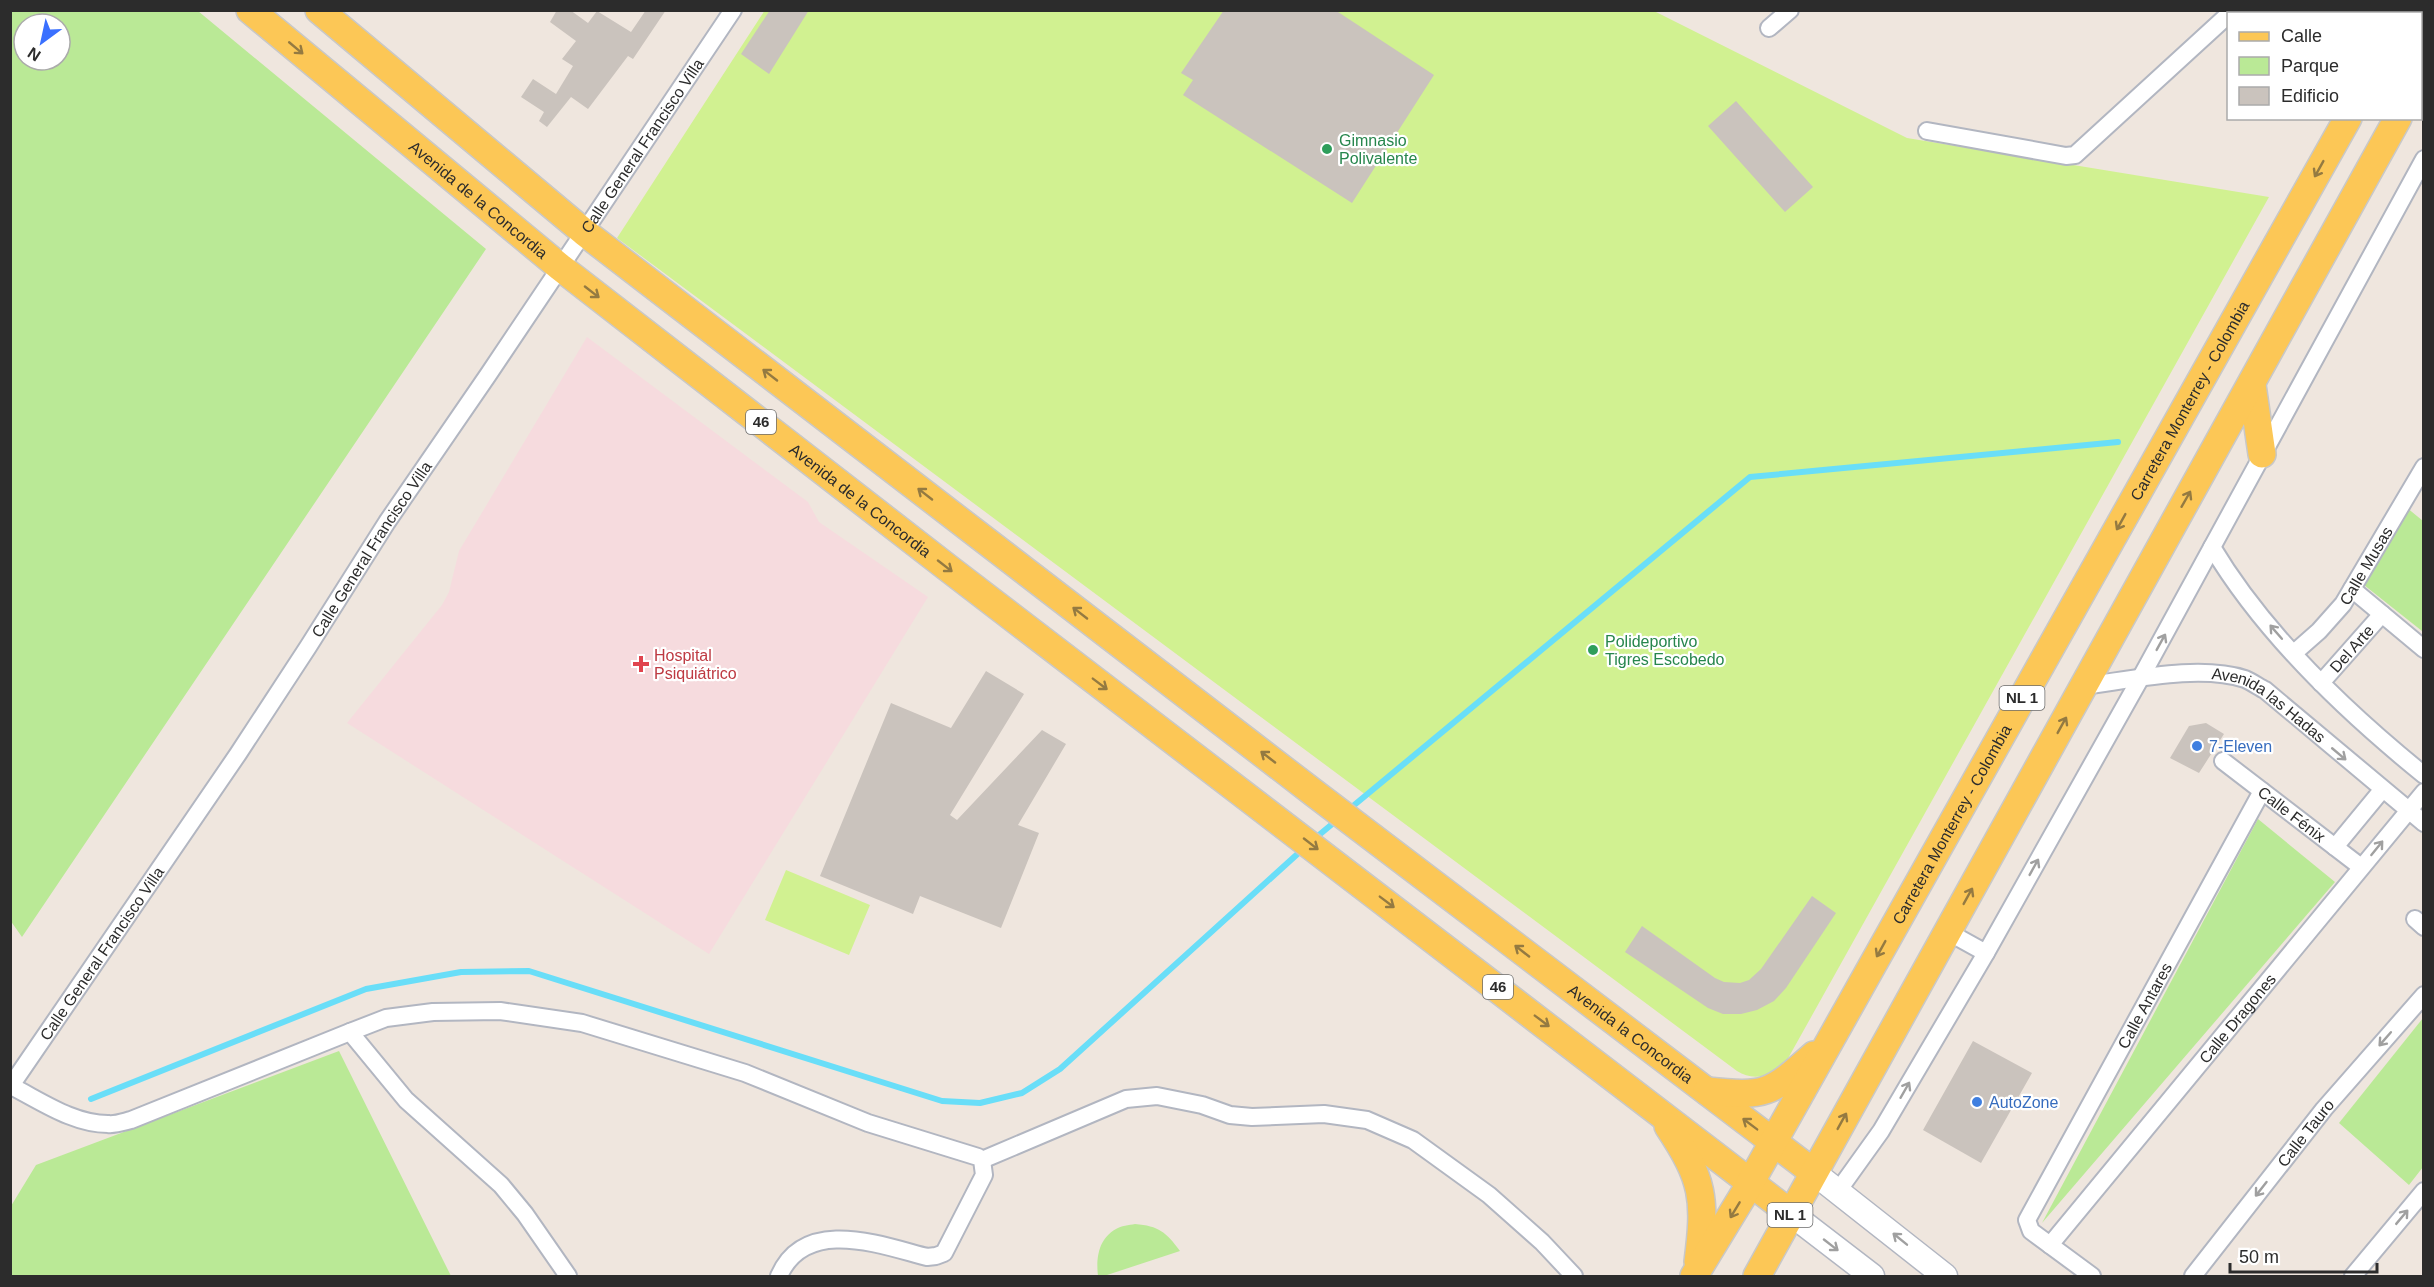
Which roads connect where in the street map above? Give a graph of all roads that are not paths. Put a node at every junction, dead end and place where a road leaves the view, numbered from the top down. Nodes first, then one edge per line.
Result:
1 (250, 10) edge
2 (319, 10) edge
3 (733, 10) edge
4 (1790, 10) edge
5 (2227, 17) edge
6 (1769, 27) dead end
7 (2347, 120) edge
8 (2397, 120) edge
9 (1927, 131) dead end
10 (2424, 159) edge
11 (584, 232) junction
12 (560, 267) junction
13 (2252, 385) junction
14 (2262, 454) junction
15 (2421, 476) edge
16 (2212, 547) junction
17 (2352, 589) junction
18 (2382, 614) junction
19 (2424, 649) edge
20 (2294, 653) junction
21 (2140, 680) junction
22 (2321, 683) junction
23 (2083, 686) junction
24 (2223, 761) dead end
25 (2424, 776) edge
26 (2382, 790) junction
27 (2262, 791) junction
28 (2424, 792) edge
29 (2408, 810) junction
30 (2424, 823) edge
31 (2335, 847) junction
32 (2361, 867) junction
33 (1948, 932) junction
34 (1986, 953) junction
35 (2424, 994) edge
36 (350, 1032) junction
37 (1828, 1042) junction
38 (11, 1086) edge
39 (1706, 1091) junction
40 (1655, 1108) junction
41 (1774, 1142) junction
42 (982, 1160) junction
43 (1813, 1172) junction
44 (1751, 1182) junction
45 (1838, 1191) junction
46 (2424, 1191) edge
47 (1791, 1213) junction
48 (2050, 1245) junction
49 (1695, 1275) edge
50 (568, 1276) edge
51 (779, 1276) edge
52 (1574, 1276) edge
53 (1757, 1276) edge
54 (1872, 1276) edge
55 (1945, 1276) edge
56 (2092, 1276) edge
57 (2193, 1276) edge
58 (2353, 1276) edge

1 -> 12 main road, Avenida de la Concordia / 46
2 - 11 main road, 46
3 - 11 street, Calle General Francisco Villa
4 - 6 street
5 - 9 street
7 -> 37 main road, Carretera Monterrey - Colombia / NL 1
8 - 13 main road, NL 1
10 - 14 street
11 - 12 street, Calle General Francisco Villa
39 -> 11 main road, Avenida la Concordia / 46
12 - 38 street, Calle General Francisco Villa
12 -> 40 main road, Avenida de la Concordia / 46
13 - 14 main road
23 -> 13 main road, NL 1
14 - 16 street
15 - 17 street, Calle Musas
20 -> 16 street
21 -> 16 street
17 - 18 street
17 - 20 street, Calle Musas
18 - 19 street
18 - 22 street, Del Arte
20 - 22 street
21 - 23 street, Avenida las Hadas
21 -> 26 street, Avenida las Hadas
34 -> 21 street
22 - 25 street
33 -> 23 main road, NL 1
24 - 27 street, Calle Fénix
26 - 29 street, Avenida las Hadas
26 - 31 street
27 - 31 street, Calle Fénix
27 - 48 street, Calle Antares
28 - 29 street, Calle Dragones
29 - 30 street, Avenida las Hadas
32 -> 29 street, Calle Dragones
31 - 32 street, Calle Fénix
32 - 48 street, Calle Dragones
33 - 34 street
43 -> 33 main road, NL 1
45 -> 34 street
35 -> 57 street, Calle Tauro
36 - 38 street
36 - 42 street
36 - 50 street
37 - 39 main road
37 - 41 main road, Carretera Monterrey - Colombia / NL 1
41 -> 39 main road, Avenida la Concordia / 46
40 - 44 main road, 46
40 - 49 main road
41 - 43 main road, Avenida la Concordia / 46
41 - 44 main road, Carretera Monterrey - Colombia / NL 1
42 - 51 street
42 - 52 street
43 - 45 main road, Avenida la Concordia / 46
43 - 47 main road, NL 1
44 - 47 main road, 46
44 -> 49 main road, Carretera Monterrey - Colombia / NL 1
55 -> 45 main road, Avenida la Concordia / 46
58 -> 46 street
47 - 53 main road, NL 1
47 -> 54 main road, 46
48 - 56 street

